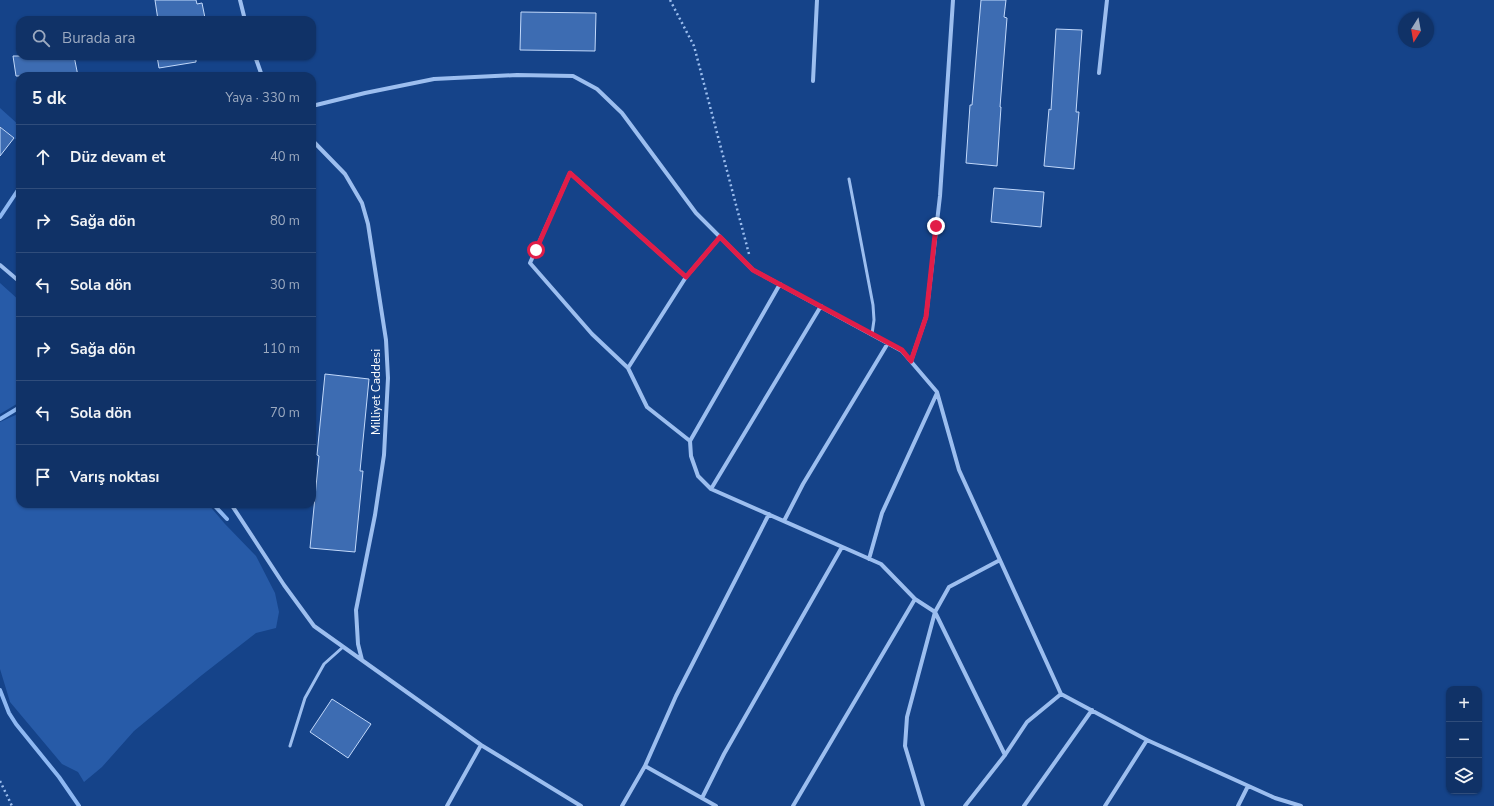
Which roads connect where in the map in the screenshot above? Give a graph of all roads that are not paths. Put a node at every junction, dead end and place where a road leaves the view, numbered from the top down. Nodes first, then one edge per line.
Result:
1 (240, 0) edge
2 (816, 0) edge
3 (953, 0) edge
4 (1106, 0) edge
5 (244, 16) edge
6 (256, 60) edge
7 (261, 72) edge
8 (1099, 73) dead end
9 (813, 81) dead end
10 (316, 105) edge
11 (316, 144) edge
12 (849, 179) dead end
13 (720, 237) junction
14 (0, 265) edge
15 (686, 277) junction
16 (16, 279) edge
17 (780, 284) junction
18 (821, 306) junction
19 (872, 334) junction
20 (888, 343) junction
21 (911, 361) junction
22 (628, 368) junction
23 (937, 392) junction
24 (690, 441) junction
25 (710, 489) junction
26 (234, 508) edge
27 (769, 514) junction
28 (784, 521) junction
29 (842, 547) junction
30 (869, 559) junction
31 (1000, 560) junction
32 (915, 599) junction
33 (935, 612) junction
34 (343, 647) junction
35 (362, 660) junction
36 (1061, 694) junction
37 (1092, 710) junction
38 (1148, 740) junction
39 (481, 745) junction
40 (290, 746) dead end
41 (1006, 755) junction
42 (645, 766) junction
43 (1248, 786) junction
44 (702, 798) junction
45 (447, 806) edge
46 (581, 806) edge
47 (622, 806) edge
48 (716, 806) edge
49 (793, 806) edge
50 (923, 806) edge
51 (965, 806) edge
52 (1024, 806) edge
53 (1105, 806) edge
54 (1238, 806) edge
55 (1301, 806) edge

1 - 5 street
2 - 9 street
3 - 21 street
4 - 8 street
6 - 7 street
10 - 13 street
11 - 35 street, Milliyet Caddesi
12 - 19 lane
13 - 15 street
13 - 17 street
14 - 16 street
15 - 22 street
15 - 22 street
17 - 18 street
17 - 24 street
18 - 19 street
18 - 25 street
19 - 20 street
20 - 21 street
20 - 28 street
21 - 23 street
22 - 24 street
23 - 30 street
23 - 31 street
24 - 25 street
25 - 27 street
26 - 34 street
27 - 28 street
27 - 42 street
28 - 29 street
29 - 30 street
29 - 44 street
30 - 32 street
31 - 33 street
31 - 36 street
32 - 33 street
32 - 49 street
33 - 41 street
33 - 50 street
34 - 35 street
34 - 40 lane
35 - 39 street
36 - 37 street
36 - 41 street
37 - 38 street
37 - 52 street
38 - 43 street
38 - 53 street
39 - 45 street
39 - 46 street
41 - 51 street
42 - 44 street
42 - 47 street
43 - 54 street
43 - 55 street
44 - 48 street

